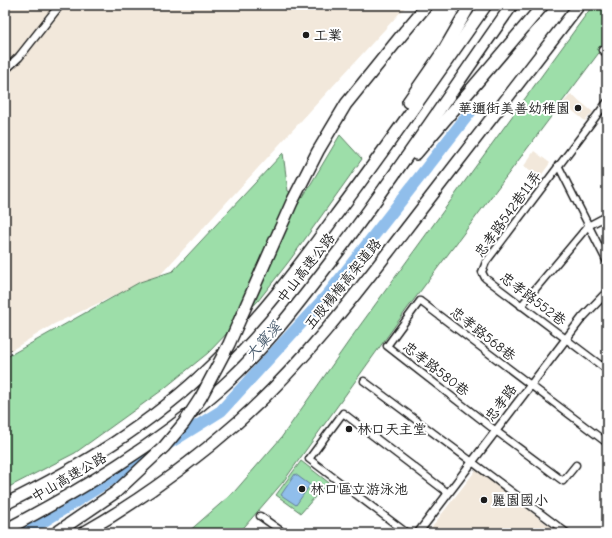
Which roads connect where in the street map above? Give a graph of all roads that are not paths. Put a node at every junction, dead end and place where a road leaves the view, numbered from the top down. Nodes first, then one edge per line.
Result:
1 (60, 5) edge
2 (427, 5) edge
3 (470, 5) edge
4 (486, 5) edge
5 (512, 5) edge
6 (543, 5) edge
7 (579, 5) edge
8 (5, 70) edge
9 (607, 102) edge
10 (558, 165) junction
11 (362, 180) junction
12 (374, 204) junction
13 (607, 216) edge
14 (588, 226) junction
15 (607, 262) edge
16 (485, 278) joint
17 (607, 292) edge
18 (420, 301) joint
19 (521, 306) junction
20 (566, 340) junction
21 (607, 370) edge
22 (364, 381) dead end
23 (530, 386) junction
24 (496, 431) junction
25 (607, 443) edge
26 (471, 463) junction
27 (576, 465) dead end
28 (448, 493) junction
29 (5, 504) edge
30 (260, 516) dead end
31 (5, 530) edge
32 (56, 533) edge
33 (83, 533) edge
34 (284, 533) edge
35 (407, 533) edge
36 (418, 533) edge
37 (567, 533) edge

1 - 8 street
2 - 32 highway, bridge
3 - 11 highway
4 - 11 highway, 中山高速公路
5 - 12 highway, 中山高速公路
6 - 12 highway
7 - 33 highway, 五股楊梅高架道路
9 - 10 street, 忠孝路542巷11弄
10 - 14 street
10 - 16 street, 忠孝路542巷11弄
11 - 29 highway, 中山高速公路
12 - 31 highway, 中山高速公路
13 - 14 street
14 - 15 street
14 - 19 street
16 - 19 street, 忠孝路552巷
17 - 20 street, 忠孝路
18 - 23 street, 忠孝路568巷
18 - 24 street, 忠孝路580巷
19 - 20 street, 忠孝路552巷
20 - 21 street, 忠孝路552巷
20 - 23 street, 忠孝路
22 - 26 street
23 - 24 street, 忠孝路
23 - 25 street, 忠孝路568巷
24 - 26 street, 忠孝路
24 - 27 street
26 - 28 street, 忠孝路
26 - 37 street
28 - 35 street
28 - 36 street, 忠孝路
30 - 34 street

